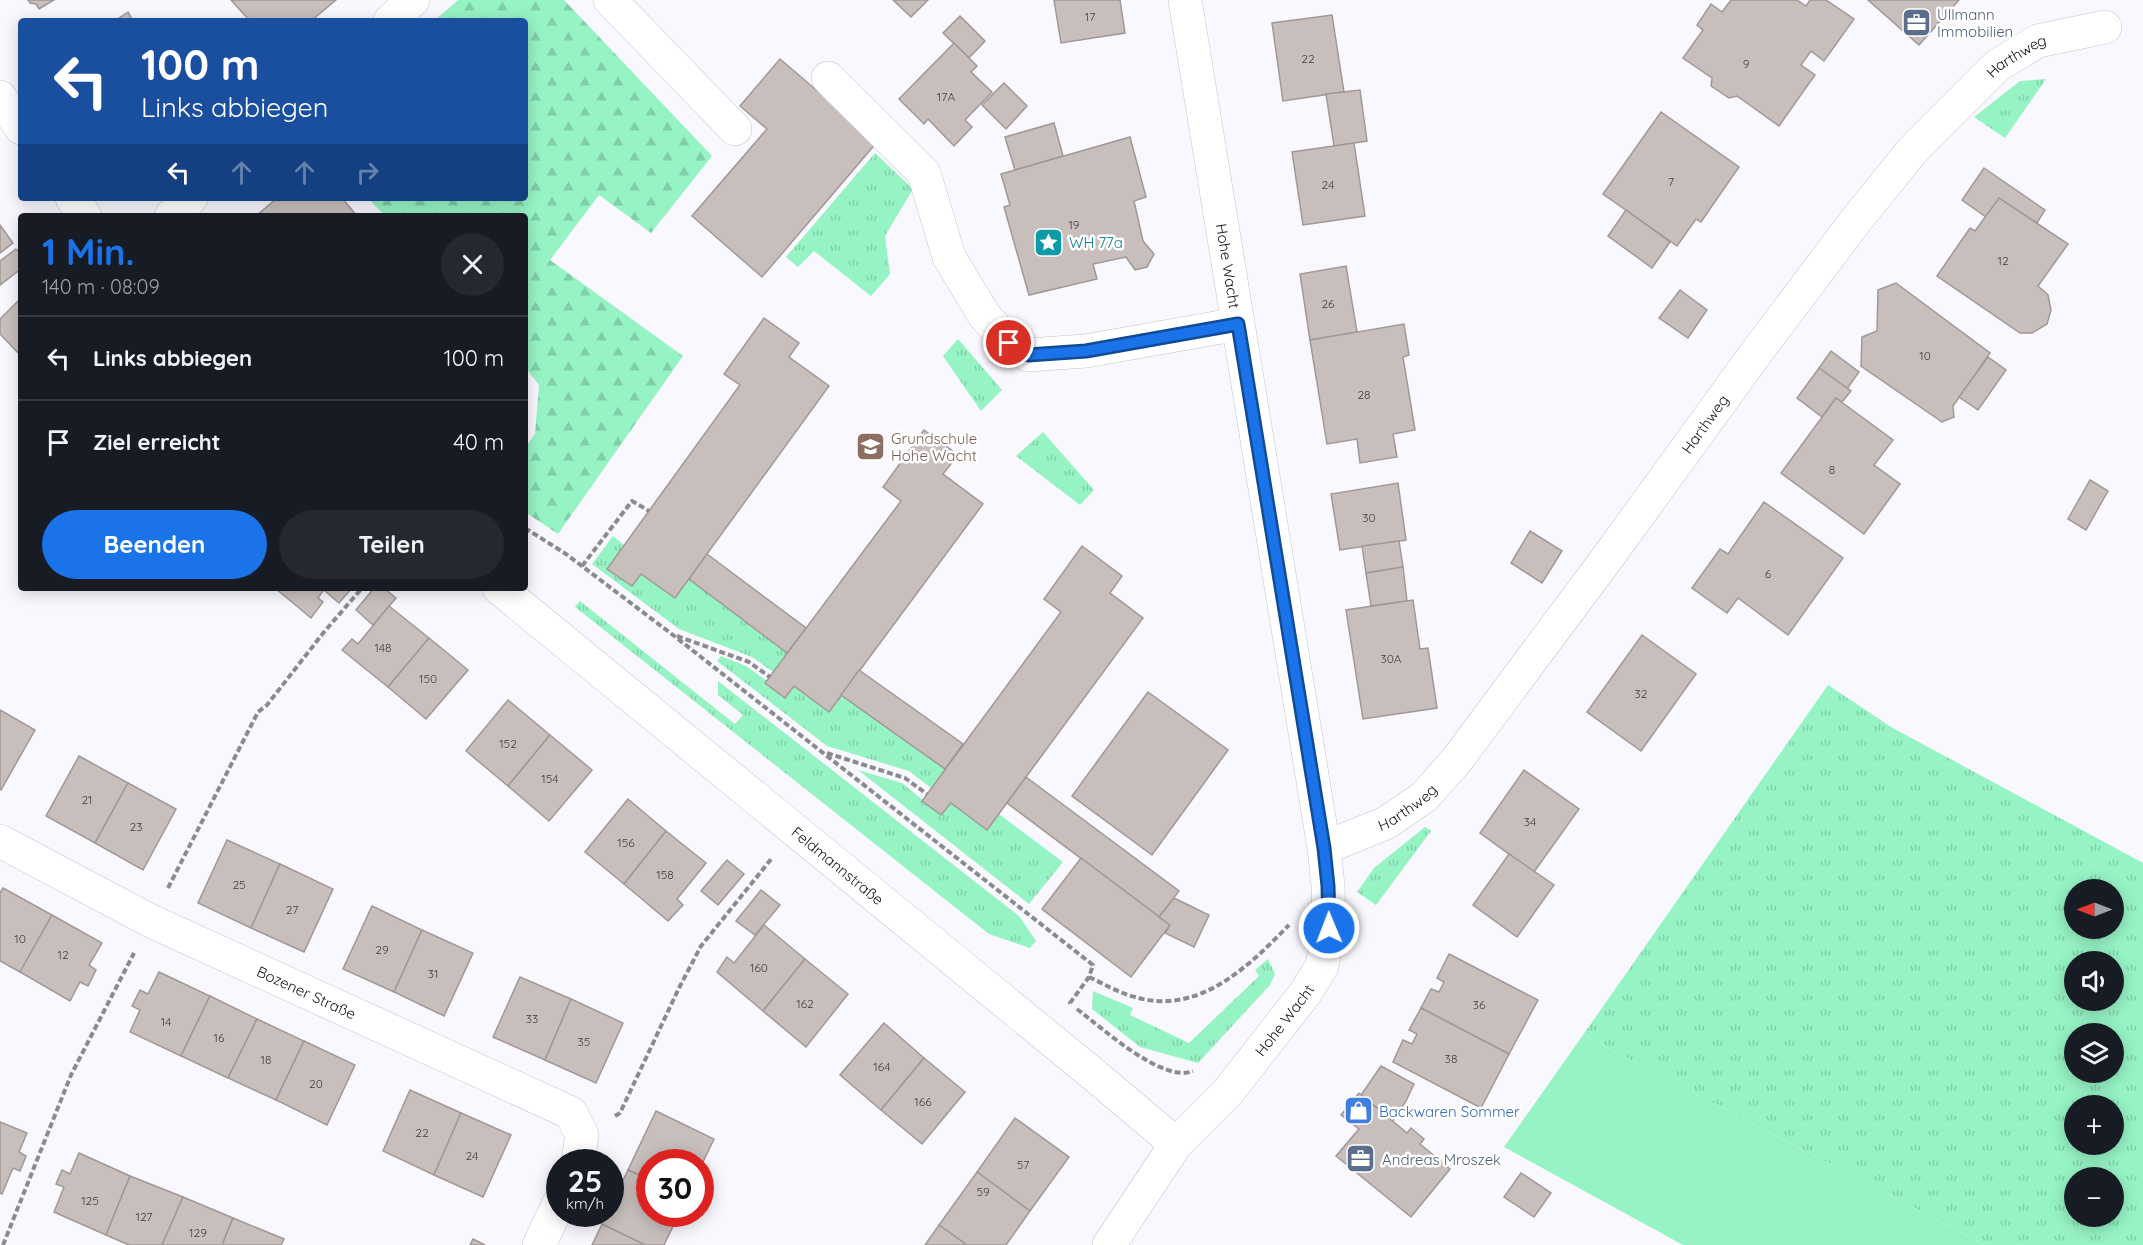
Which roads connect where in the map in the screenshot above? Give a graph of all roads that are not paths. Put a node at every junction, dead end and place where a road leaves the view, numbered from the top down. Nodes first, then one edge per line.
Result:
1 (413, 0) edge
2 (610, 0) edge
3 (1185, 0) edge
4 (393, 18) edge
5 (2105, 27) dead end
6 (828, 78) dead end
7 (0, 97) edge
8 (18, 124) edge
9 (735, 129) dead end
10 (188, 201) edge
11 (174, 213) edge
12 (1238, 324) junction
13 (503, 591) edge
14 (0, 841) edge
15 (1324, 848) junction
16 (1176, 1144) junction
17 (580, 1149) edge
18 (547, 1227) edge
19 (538, 1245) edge
20 (1109, 1245) edge

1 - 4 street
2 - 9 street
3 - 12 street, Hohe Wacht
5 - 15 street, Harthweg
6 - 12 street
7 - 8 street
10 - 11 street
12 - 15 street, Hohe Wacht
13 - 16 street, Feldmannstraße
14 - 17 street, Bozener Straße
15 - 16 street, Hohe Wacht
16 - 20 street, Hohe Wacht
18 - 19 street

